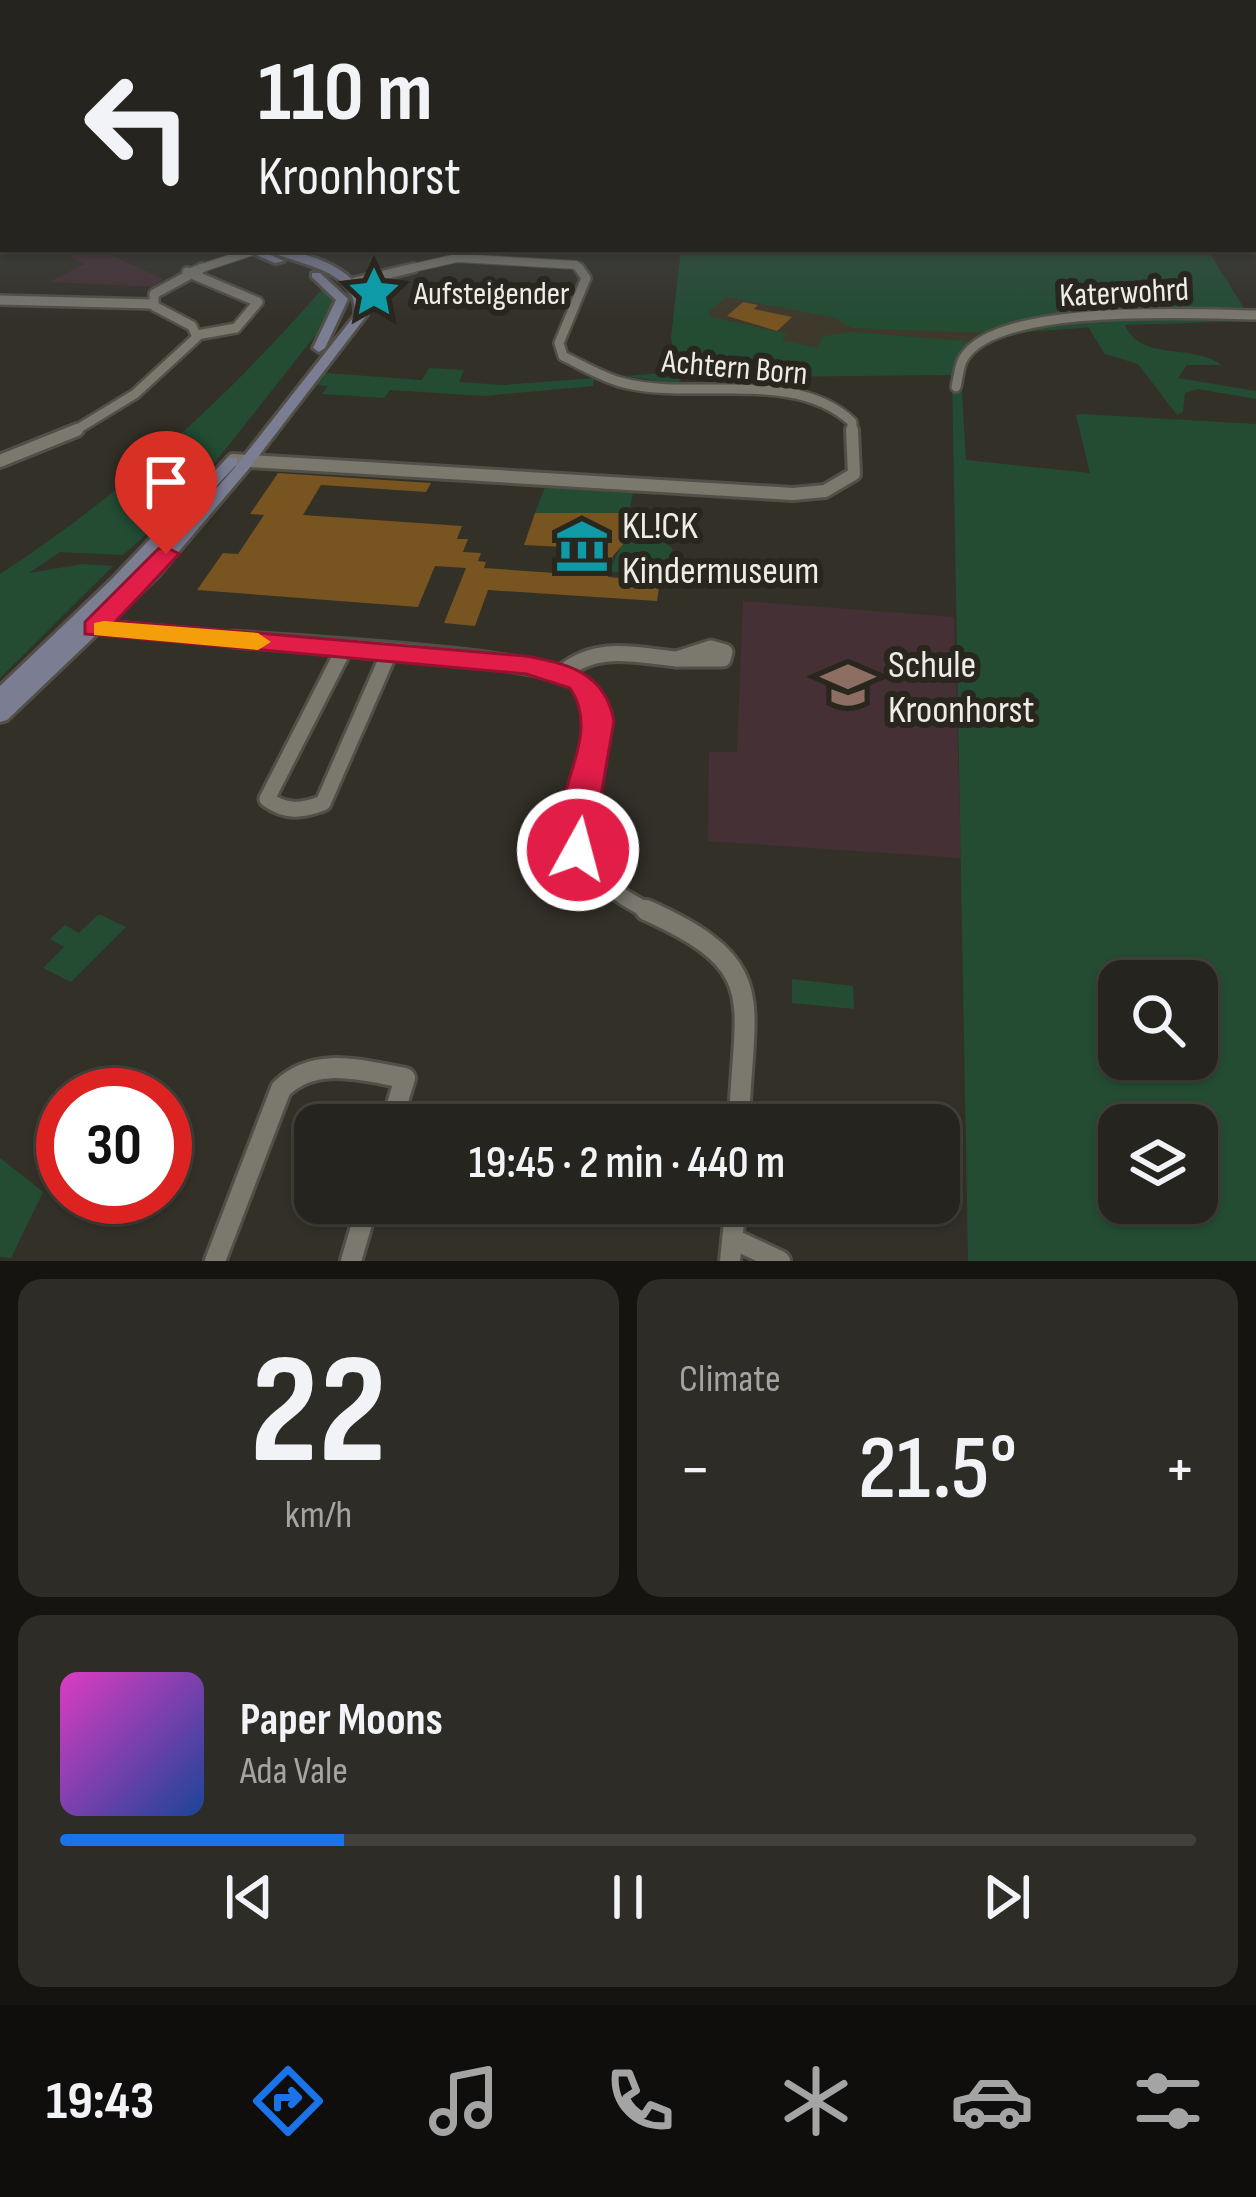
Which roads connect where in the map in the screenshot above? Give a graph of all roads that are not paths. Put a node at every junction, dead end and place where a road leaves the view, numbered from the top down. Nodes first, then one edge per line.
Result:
1 (247, 252) edge
2 (258, 252) edge
3 (278, 252) edge
4 (188, 272) junction
5 (355, 282) junction
6 (0, 300) edge
7 (152, 304) junction
8 (1256, 315) edge
9 (337, 316) junction
10 (359, 317) junction
11 (196, 334) junction
12 (956, 387) dead end
13 (241, 459) junction
14 (0, 461) edge
15 (85, 626) junction
16 (344, 649) junction
17 (389, 653) junction
18 (676, 659) dead end
19 (563, 672) junction
20 (0, 697) edge
21 (0, 715) edge
22 (398, 1104) edge
23 (740, 1104) edge
24 (362, 1224) edge
25 (733, 1250) edge
26 (215, 1261) edge
27 (351, 1261) edge
28 (780, 1261) edge

1 - 4 street
2 - 9 street
3 - 5 street
4 - 7 street
4 - 11 street
5 - 10 street
5 - 13 street, Achtern Born
6 - 7 street
7 - 11 street
8 - 12 street, Katerwohrd
9 - 10 street
9 - 13 street
10 - 13 street
11 - 14 street
13 - 15 street
13 - 15 street
15 - 16 street
15 - 20 street
15 - 21 street
16 - 17 street
16 - 17 street
17 - 19 street
18 - 19 street
19 - 23 street
22 - 26 street
24 - 27 street
25 - 28 street

